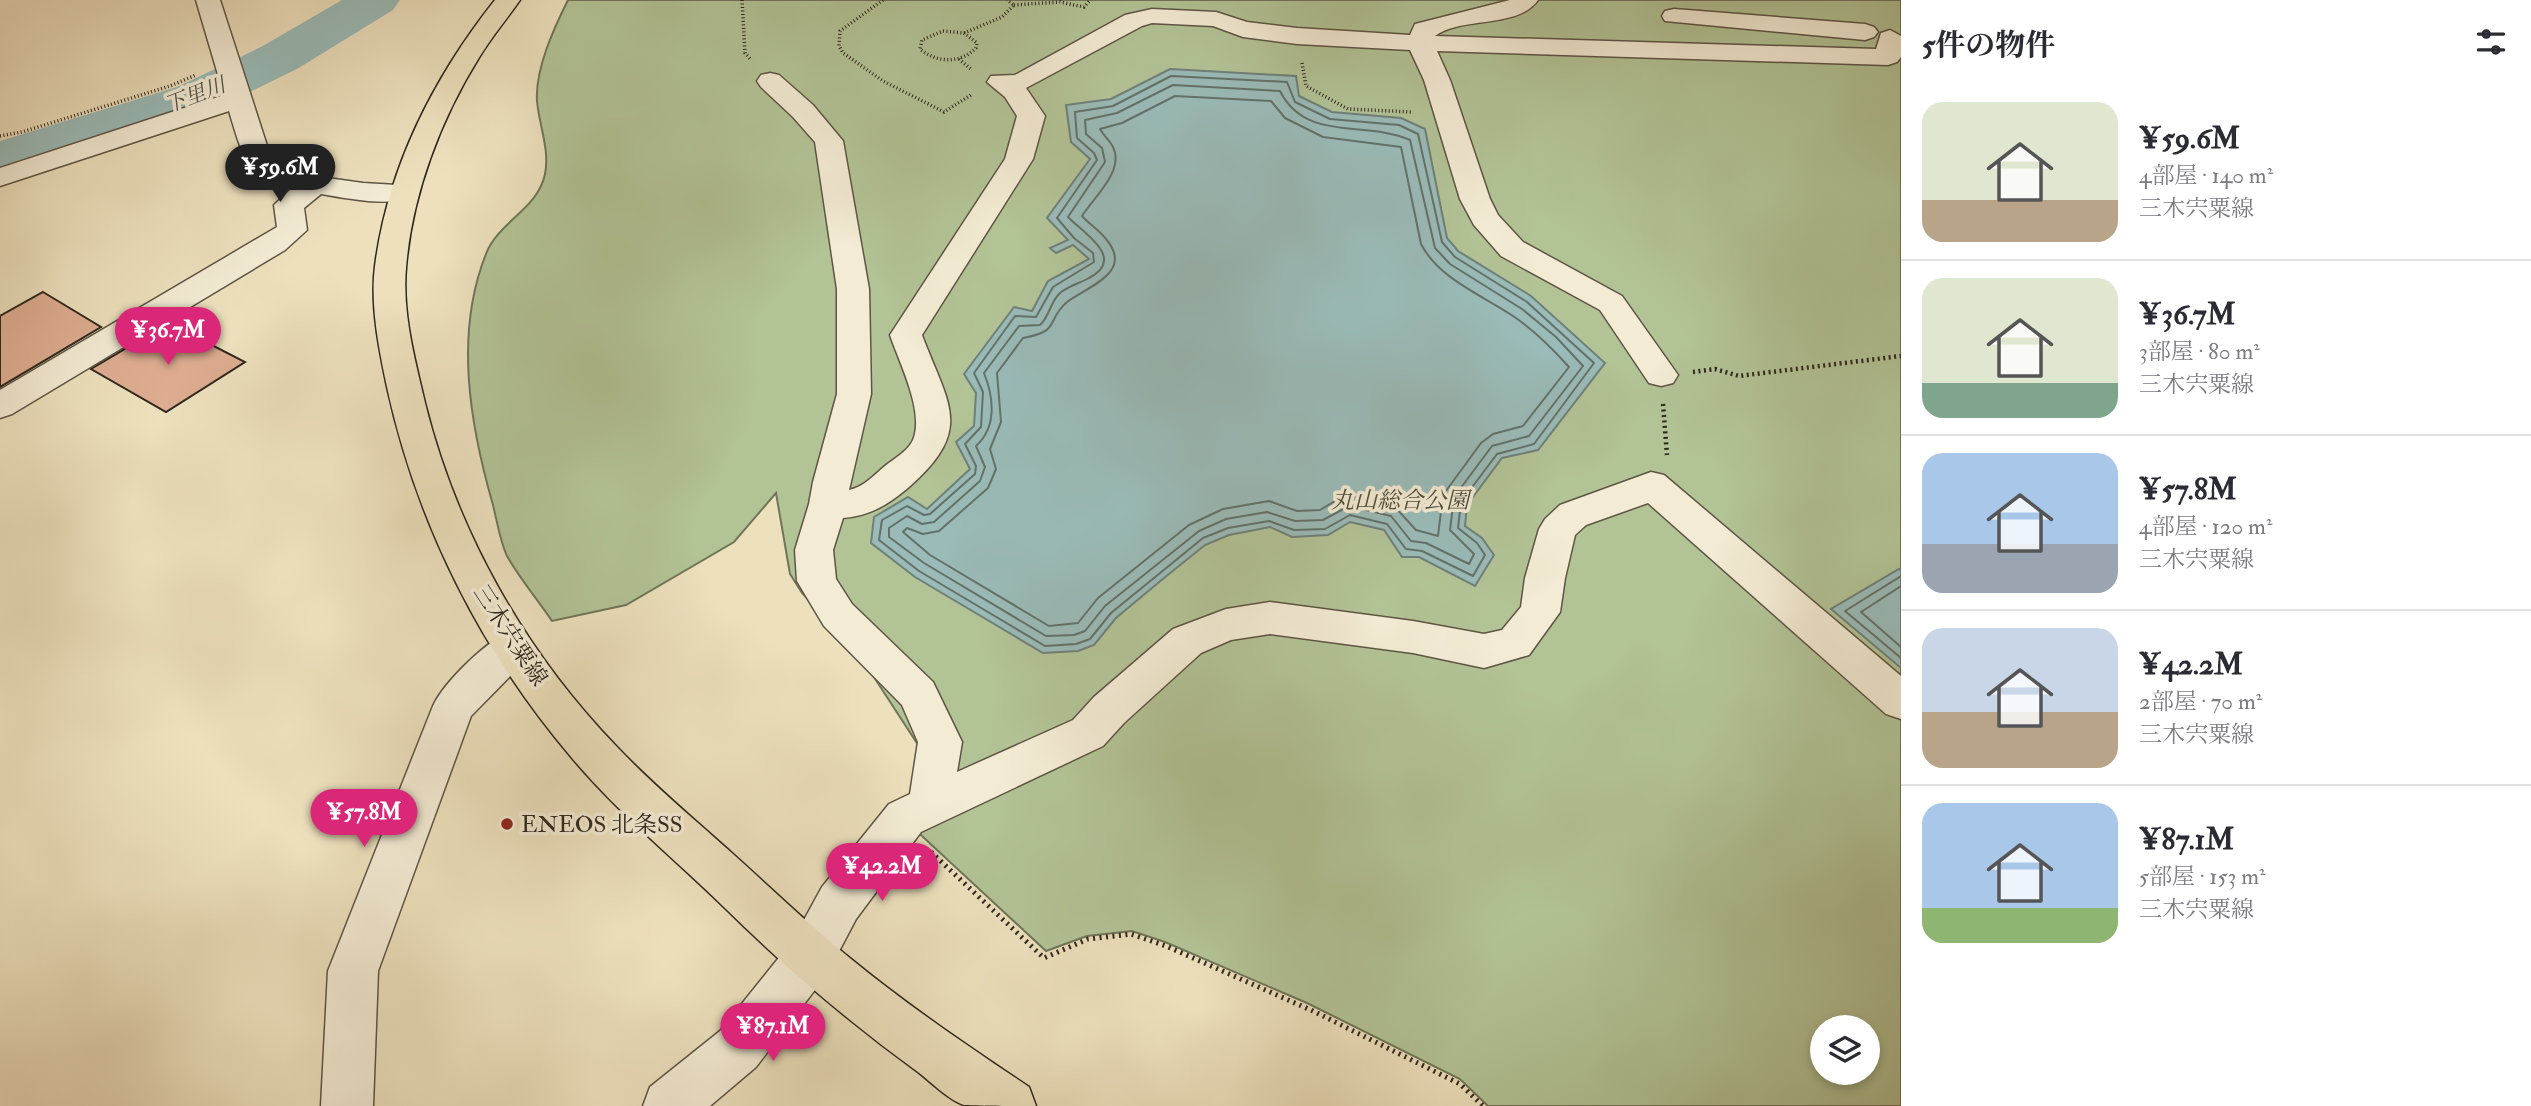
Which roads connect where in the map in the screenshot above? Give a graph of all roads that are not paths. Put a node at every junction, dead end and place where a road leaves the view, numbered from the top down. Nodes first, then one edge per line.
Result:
1 (208, 0) edge
2 (508, 0) edge
3 (1526, 0) edge
4 (1674, 16) dead end
5 (1895, 39) edge
6 (1420, 43) junction
7 (770, 81) road end
8 (239, 99) junction
9 (0, 177) edge
10 (313, 186) junction
11 (404, 192) junction
12 (1661, 375) road end
13 (0, 407) edge
14 (828, 504) junction
15 (513, 647) junction
16 (1901, 701) edge
17 (916, 814) junction
18 (810, 957) junction
19 (347, 1106) edge
20 (670, 1106) edge
21 (1010, 1106) edge

1 - 8 street
2 - 11 main road, 三木宍粟線
3 - 6 street
4 - 5 street
5 - 6 street
6 - 12 street
6 - 14 street
7 - 14 street
8 - 9 street
8 - 10 street
10 - 11 street
10 - 13 street
11 - 15 main road, 三木宍粟線
14 - 17 street
15 - 18 main road, 三木宍粟線
15 - 19 street
16 - 17 street
17 - 18 street
18 - 20 street
18 - 21 main road, 三木宍粟線

